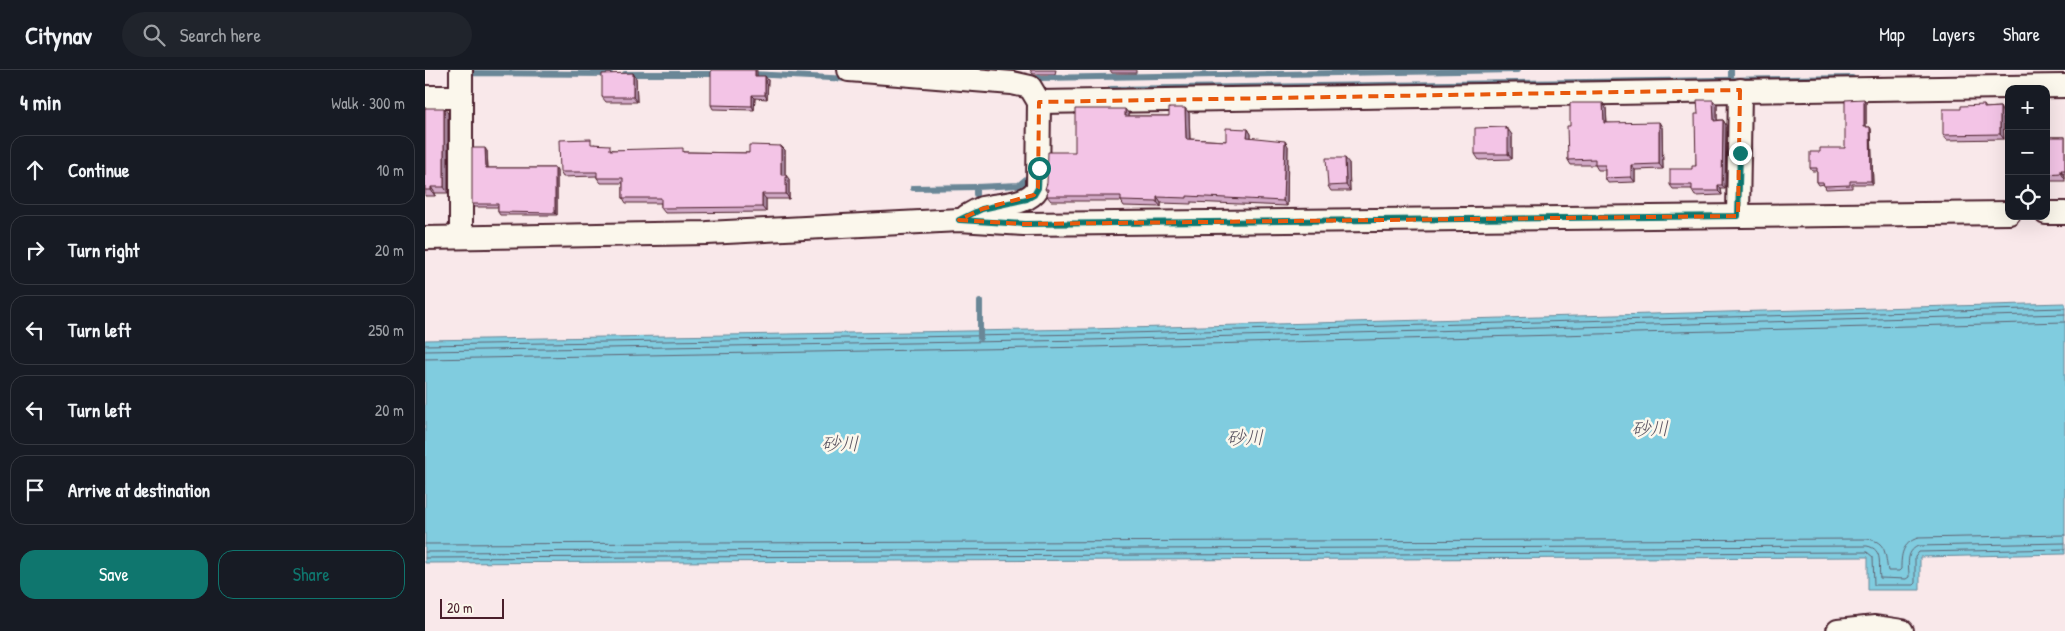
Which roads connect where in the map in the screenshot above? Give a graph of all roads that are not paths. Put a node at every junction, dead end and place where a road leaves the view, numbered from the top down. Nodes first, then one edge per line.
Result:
1 (461, 70) edge
2 (849, 70) edge
3 (1737, 83) edge
4 (2065, 86) edge
5 (425, 97) edge
6 (1039, 102) junction
7 (462, 103) junction
8 (2005, 213) edge
9 (2050, 213) edge
10 (2065, 213) edge
11 (1738, 216) junction
12 (959, 220) junction
13 (461, 237) junction
14 (425, 238) edge
15 (1838, 631) edge
16 (1902, 631) edge

1 - 7 street
2 - 6 street
3 - 4 street
3 - 6 street
3 - 11 street
5 - 7 street
6 - 12 street
7 - 13 street
8 - 11 street
9 - 10 street
11 - 12 street
12 - 13 street
13 - 14 street
15 - 16 street

